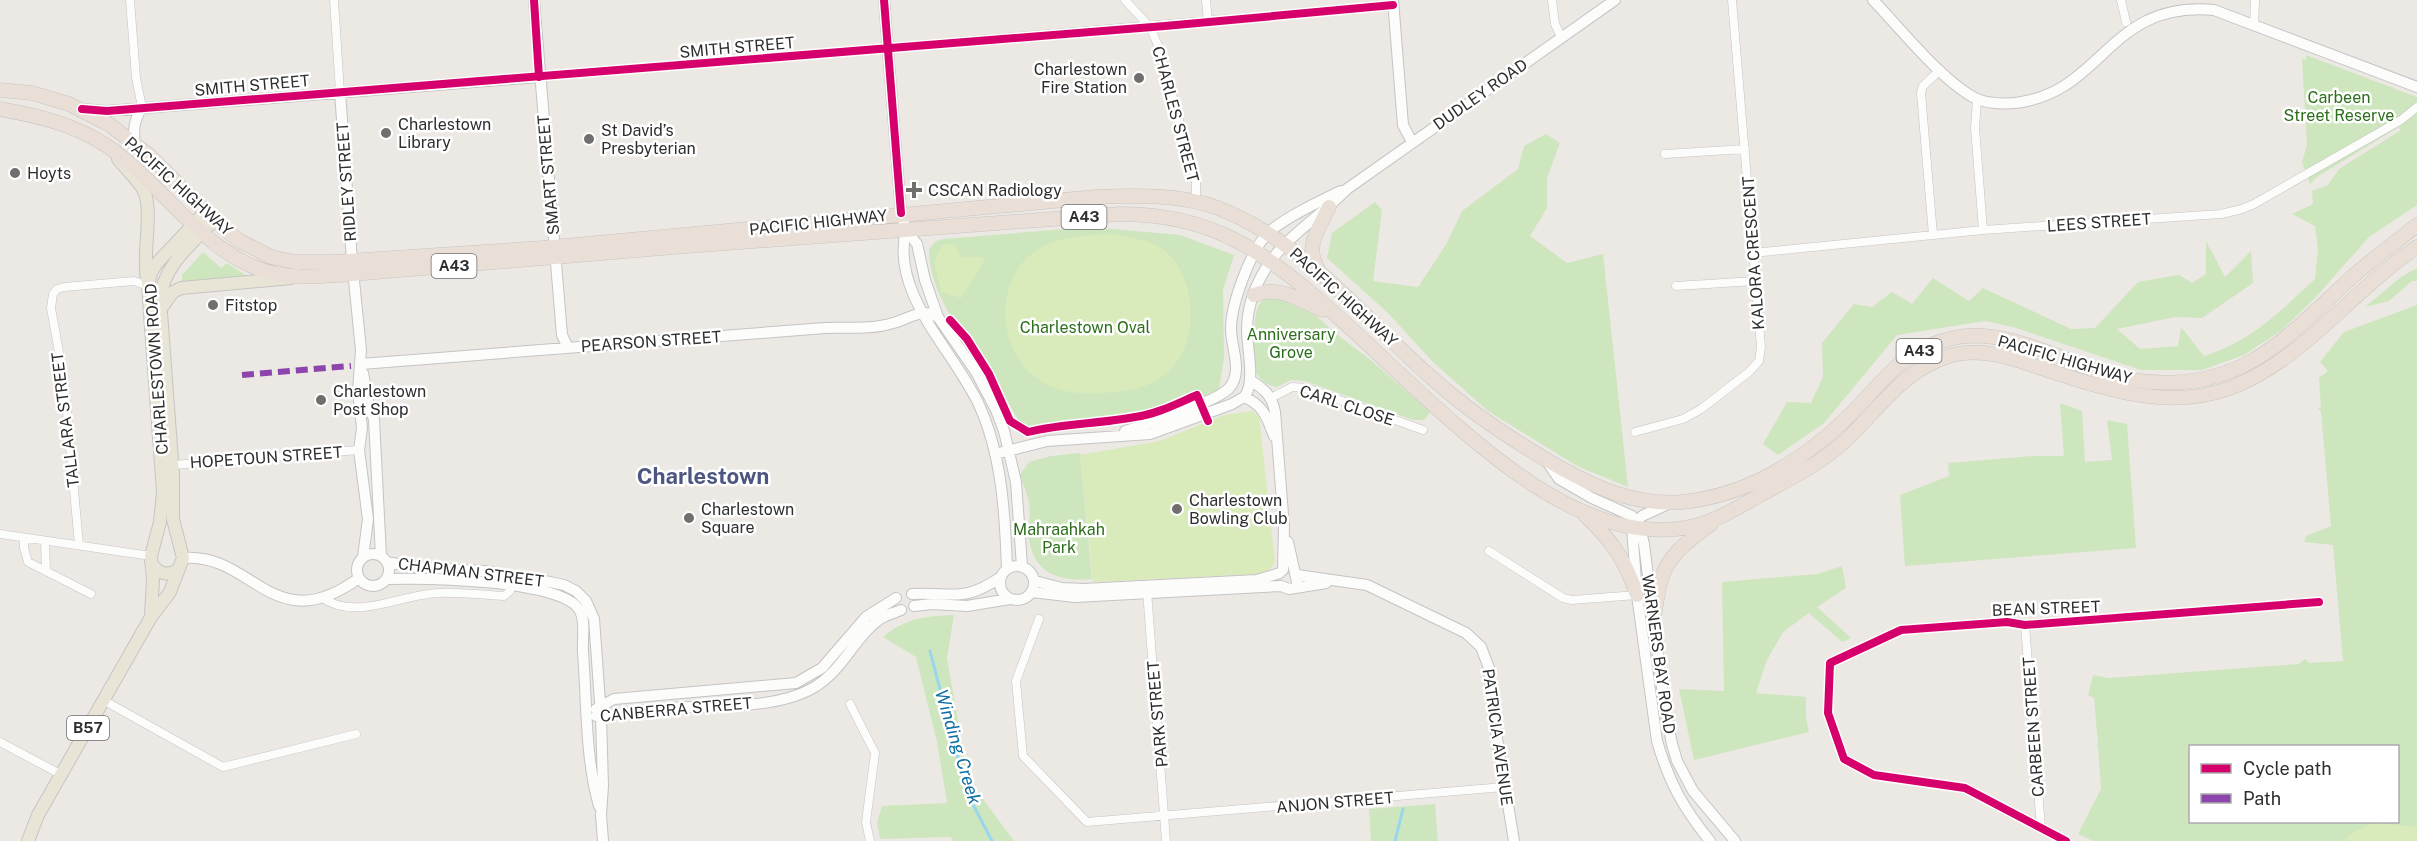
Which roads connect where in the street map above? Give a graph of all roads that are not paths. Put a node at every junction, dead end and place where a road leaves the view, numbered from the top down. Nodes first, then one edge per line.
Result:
1 (130, 0) edge
2 (334, 0) edge
3 (534, 0) edge
4 (884, 0) edge
5 (1125, 0) edge
6 (1206, 0) edge
7 (1552, 0) edge
8 (1615, 0) edge
9 (1732, 0) edge
10 (1873, 0) edge
11 (2121, 0) edge
12 (2255, 0) edge
13 (1393, 3) edge
14 (1208, 22) junction
15 (2127, 22) junction
16 (2254, 25) junction
17 (1149, 27) junction
18 (1561, 37) junction
19 (888, 48) junction
20 (1940, 70) junction
21 (539, 77) junction
22 (2417, 87) edge
23 (0, 90) edge
24 (340, 92) junction
25 (1977, 99) junction
26 (2417, 106) edge
27 (142, 107) junction
28 (0, 109) edge
29 (82, 109) junction
30 (1412, 142) junction
31 (135, 144) junction
32 (107, 146) junction
33 (1745, 149) junction
34 (1665, 154) dead end
35 (1347, 189) junction
36 (1196, 202) junction
37 (1329, 207) junction
38 (901, 213) junction
39 (210, 216) junction
40 (2417, 225) edge
41 (198, 228) junction
42 (906, 230) junction
43 (1983, 230) junction
44 (1269, 233) junction
45 (1933, 236) junction
46 (1284, 243) junction
47 (2417, 247) edge
48 (555, 252) junction
49 (1256, 252) junction
50 (1753, 253) junction
51 (1269, 261) junction
52 (352, 267) junction
53 (1321, 274) junction
54 (295, 277) junction
55 (1755, 281) junction
56 (148, 286) junction
57 (1676, 286) dead end
58 (1254, 295) junction
59 (160, 310) junction
60 (921, 312) junction
61 (1335, 315) junction
62 (938, 317) junction
63 (568, 348) junction
64 (361, 364) junction
65 (1250, 380) junction
66 (1244, 397) junction
67 (1271, 398) junction
68 (374, 419) junction
69 (361, 420) junction
70 (1424, 430) dead end
71 (1635, 432) dead end
72 (1104, 437) junction
73 (1009, 449) junction
74 (1278, 450) junction
75 (995, 454) junction
76 (361, 455) junction
77 (375, 459) junction
78 (1545, 459) junction
79 (172, 465) junction
80 (1670, 503) junction
81 (1578, 509) junction
82 (1718, 519) junction
83 (1636, 525) junction
84 (1284, 527) junction
85 (0, 534) edge
86 (24, 538) junction
87 (45, 541) junction
88 (79, 545) junction
89 (1489, 551) dead end
90 (152, 555) junction
91 (363, 557) junction
92 (180, 558) junction
93 (384, 559) junction
94 (1022, 566) junction
95 (46, 571) junction
96 (1281, 572) junction
97 (1004, 573) junction
98 (1296, 573) junction
99 (359, 578) junction
100 (386, 579) junction
101 (1341, 581) junction
102 (511, 585) junction
103 (1033, 586) junction
104 (1281, 586) junction
105 (1293, 587) junction
106 (1147, 591) junction
107 (91, 594) dead end
108 (912, 594) junction
109 (1637, 595) junction
110 (321, 597) junction
111 (896, 598) junction
112 (1010, 599) junction
113 (2319, 602) dead end
114 (914, 606) junction
115 (901, 610) junction
116 (151, 616) junction
117 (1039, 619) dead end
118 (1653, 622) junction
119 (2025, 625) junction
120 (103, 700) junction
121 (850, 704) dead end
122 (600, 710) junction
123 (1828, 713) joint
124 (587, 717) junction
125 (356, 734) dead end
126 (0, 742) edge
127 (62, 775) junction
128 (1504, 787) junction
129 (601, 814) junction
130 (1165, 816) junction
131 (2041, 828) junction
132 (27, 841) edge
133 (603, 841) edge
134 (870, 841) edge
135 (1167, 841) edge
136 (1514, 841) edge
137 (1710, 841) edge
138 (1735, 841) edge
139 (2066, 841) edge

1 - 27 street
2 - 24 street, RIDLEY STREET
3 - 21 street, SMART STREET
4 - 19 street
5 - 17 street, CHARLES STREET
6 - 14 street
7 - 18 street
8 - 18 street, DUDLEY ROAD
9 - 33 street, KALORA CRESCENT
10 - 20 street
11 - 15 street
12 - 16 street
13 - 14 street, SMITH STREET
13 - 30 street
14 - 17 street, SMITH STREET
15 - 16 street
15 - 25 street
16 - 22 street
17 - 19 street, SMITH STREET
17 - 36 street, CHARLES STREET
18 - 30 street, DUDLEY ROAD
19 - 21 street, SMITH STREET
19 - 38 street
20 - 25 street
20 - 45 street
21 - 24 street, SMITH STREET
21 - 48 street, SMART STREET
23 - 29 highway, PACIFIC HIGHWAY / A43
24 - 27 street, SMITH STREET
24 - 52 street, RIDLEY STREET
25 - 43 street
26 - 43 street, LEES STREET
27 - 29 street, SMITH STREET
27 - 31 street
28 - 32 highway, PACIFIC HIGHWAY / A43
29 - 31 highway, PACIFIC HIGHWAY / A43
30 - 35 street, DUDLEY ROAD
31 - 39 highway, PACIFIC HIGHWAY / A43
32 - 41 highway, PACIFIC HIGHWAY / A43
32 - 56 main road
33 - 34 street
33 - 50 street, KALORA CRESCENT
35 - 37 street, DUDLEY ROAD
35 - 44 street, DUDLEY ROAD
36 - 38 highway, PACIFIC HIGHWAY / A43
36 - 44 highway, PACIFIC HIGHWAY / A43
37 - 46 street, DUDLEY ROAD
37 - 53 highway
38 - 42 street
38 - 48 highway, PACIFIC HIGHWAY / A43
39 - 41 main road, CHARLESTOWN ROAD / B57
39 - 52 highway, PACIFIC HIGHWAY / A43
40 - 80 highway, PACIFIC HIGHWAY / A43
41 - 54 highway, PACIFIC HIGHWAY / A43
41 - 56 main road, CHARLESTOWN ROAD / B57
41 - 59 main road, CHARLESTOWN ROAD / B57
42 - 48 highway, PACIFIC HIGHWAY / A43
42 - 49 highway, PACIFIC HIGHWAY / A43
42 - 60 street
42 - 62 street
43 - 45 street, LEES STREET
44 - 46 highway, PACIFIC HIGHWAY / A43
44 - 49 street
45 - 50 street, LEES STREET
46 - 51 street, DUDLEY ROAD
46 - 53 highway, PACIFIC HIGHWAY / A43
47 - 82 highway, PACIFIC HIGHWAY / A43
48 - 52 highway, PACIFIC HIGHWAY / A43
48 - 63 street, SMART STREET
49 - 51 highway, PACIFIC HIGHWAY / A43
49 - 72 street
50 - 55 street, KALORA CRESCENT
51 - 58 street, DUDLEY ROAD
51 - 61 highway, PACIFIC HIGHWAY / A43
52 - 54 highway, PACIFIC HIGHWAY / A43
52 - 64 street, RIDLEY STREET
53 - 78 highway, PACIFIC HIGHWAY / A43
54 - 59 main road
55 - 57 street
55 - 71 street, KALORA CRESCENT
56 - 88 street, TALLARA STREET
56 - 90 main road, CHARLESTOWN ROAD / B57
58 - 61 highway
58 - 65 street, DUDLEY ROAD
59 - 79 main road, CHARLESTOWN ROAD / B57
60 - 62 street
60 - 63 street, PEARSON STREET
60 - 75 street
61 - 81 highway, PACIFIC HIGHWAY / A43
62 - 73 street
63 - 64 street, PEARSON STREET
64 - 68 street, RIDLEY STREET
64 - 69 street, RIDLEY STREET
65 - 66 street
65 - 67 street
66 - 72 street
66 - 74 street
67 - 70 street, CARL CLOSE
67 - 74 street
68 - 69 street
68 - 77 street, RIDLEY STREET
69 - 76 street, RIDLEY STREET
72 - 73 street
73 - 75 street
73 - 94 street
74 - 84 street
75 - 97 street
76 - 77 street
76 - 79 street, HOPETOUN STREET
76 - 91 street, RIDLEY STREET
77 - 93 street, RIDLEY STREET
78 - 80 highway, PACIFIC HIGHWAY / A43
78 - 83 street
79 - 92 main road, CHARLESTOWN ROAD / B57
80 - 83 street
81 - 83 highway, PACIFIC HIGHWAY / A43
81 - 109 highway
82 - 83 highway, PACIFIC HIGHWAY / A43
82 - 118 highway
83 - 109 street, WARNERS BAY ROAD
83 - 118 street, WARNERS BAY ROAD
84 - 96 street
84 - 98 street
85 - 86 street
86 - 87 street
86 - 95 street
87 - 88 street
87 - 95 street
88 - 90 street
89 - 109 street
90 - 92 main road
90 - 92 main road
90 - 116 main road, CHARLESTOWN ROAD / B57
91 - 93 street
91 - 99 street
92 - 110 street, CHAPMAN STREET
92 - 116 main road, CHARLESTOWN ROAD / B57
93 - 100 street
93 - 122 street, CHAPMAN STREET
94 - 97 street
94 - 103 street
95 - 107 street
96 - 98 street
96 - 104 street
96 - 106 street
97 - 108 street
97 - 112 street
98 - 101 street, PATRICIA AVENUE
98 - 105 street
99 - 100 street
99 - 110 street, CHAPMAN STREET
100 - 102 street, CHAPMAN STREET
101 - 105 street, PATRICIA AVENUE
101 - 128 street, PATRICIA AVENUE
102 - 110 street, CHAPMAN STREET
102 - 124 street, CHAPMAN STREET
103 - 106 street
103 - 112 street
104 - 105 street
104 - 106 street
106 - 130 street, PARK STREET
108 - 111 street
108 - 114 street
109 - 137 street, WARNERS BAY ROAD
111 - 115 street
111 - 122 street, CANBERRA STREET
112 - 114 street
113 - 119 street, BEAN STREET
114 - 115 street
115 - 122 street, CANBERRA STREET
116 - 120 main road, CHARLESTOWN ROAD / B57
117 - 130 street, ANJON STREET
118 - 138 street, WARNERS BAY ROAD
119 - 123 street, BEAN STREET
119 - 131 street, CARBEEN STREET
120 - 125 street
120 - 127 main road, CHARLESTOWN ROAD / B57
121 - 134 street
122 - 124 street, CANBERRA STREET
122 - 129 street, CHAPMAN STREET
123 - 131 street, CARBEEN STREET
124 - 129 street, CHAPMAN STREET
126 - 127 street
127 - 132 main road, CHARLESTOWN ROAD / B57
128 - 130 street, ANJON STREET
128 - 136 street, PATRICIA AVENUE
129 - 133 street, CHAPMAN STREET
130 - 135 street, PARK STREET
131 - 139 street, CARBEEN STREET

